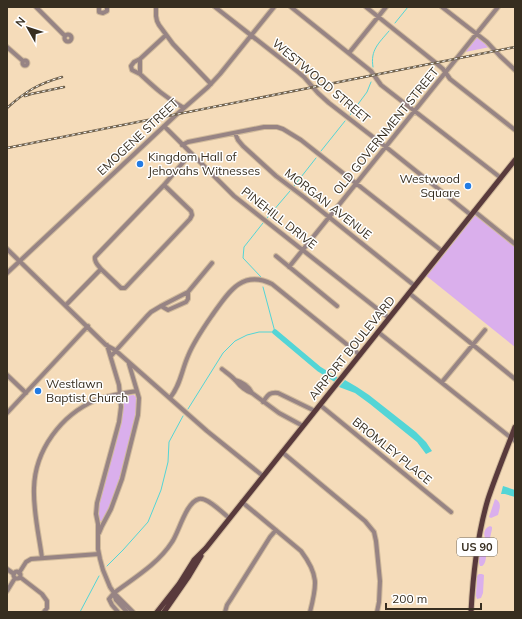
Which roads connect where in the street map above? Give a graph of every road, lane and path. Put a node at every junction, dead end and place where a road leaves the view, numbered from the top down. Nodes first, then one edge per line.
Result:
1 (36, 7) edge
2 (99, 7) edge
3 (107, 7) edge
4 (156, 7) edge
5 (215, 7) edge
6 (274, 7) edge
7 (291, 7) edge
8 (366, 7) edge
9 (386, 7) edge
10 (442, 7) edge
11 (498, 7) edge
12 (378, 17) junction
13 (476, 34) junction
14 (166, 35) junction
15 (251, 35) junction
16 (66, 36) dead end
17 (7, 46) edge
18 (349, 53) junction
19 (140, 60) junction
20 (22, 62) dead end
21 (515, 70) edge
22 (445, 72) junction
23 (140, 74) junction
24 (211, 84) junction
25 (184, 108) junction
26 (414, 111) junction
27 (164, 126) junction
28 (515, 130) edge
29 (235, 133) junction
30 (182, 145) junction
31 (386, 147) junction
32 (191, 154) junction
33 (515, 160) edge
34 (501, 178) junction
35 (356, 184) junction
36 (164, 185) junction
37 (473, 213) junction
38 (329, 217) junction
39 (515, 244) edge
40 (7, 249) edge
41 (303, 250) junction
42 (442, 251) junction
43 (276, 256) dead end
44 (19, 261) junction
45 (212, 263) dead end
46 (289, 267) junction
47 (101, 269) junction
48 (7, 273) edge
49 (415, 286) junction
50 (188, 292) junction
51 (409, 293) junction
52 (66, 306) junction
53 (161, 306) junction
54 (337, 306) dead end
55 (389, 318) junction
56 (88, 326) junction
57 (485, 330) dead end
58 (378, 332) junction
59 (106, 345) junction
60 (473, 345) junction
61 (115, 350) junction
62 (360, 354) junction
63 (110, 356) junction
64 (129, 362) junction
65 (222, 369) dead end
66 (7, 375) edge
67 (515, 379) edge
68 (442, 382) junction
69 (138, 391) junction
70 (26, 393) junction
71 (120, 394) junction
72 (170, 398) junction
73 (263, 402) junction
74 (320, 405) junction
75 (315, 411) junction
76 (7, 413) edge
77 (303, 426) junction
78 (515, 426) edge
79 (513, 440) edge
80 (282, 452) junction
81 (263, 476) junction
82 (242, 502) junction
83 (451, 512) dead end
84 (229, 518) junction
85 (276, 530) junction
86 (98, 537) junction
87 (206, 548) junction
88 (99, 554) junction
89 (42, 558) junction
90 (7, 569) edge
91 (17, 575) junction
92 (7, 591) edge
93 (114, 593) junction
94 (44, 612) edge
95 (118, 612) edge
96 (127, 612) edge
97 (133, 612) edge
98 (157, 612) edge
99 (164, 612) edge
100 (225, 612) edge
101 (310, 612) edge
102 (377, 612) edge
103 (471, 612) edge

1 - 16 street
2 - 3 street
4 - 14 street
5 - 15 street, WESTWOOD STREET
6 - 15 street, EMOGENE STREET
7 - 18 street
8 - 12 street
9 - 12 street
10 - 13 street
11 - 13 street, OLD GOVERNMENT STREET
12 - 18 street
12 - 22 street
13 - 21 street
13 - 22 street, OLD GOVERNMENT STREET
14 - 19 street
14 - 24 street
15 - 24 street, EMOGENE STREET
15 - 31 street, WESTWOOD STREET
17 - 20 street
18 - 26 street
19 - 23 street
19 - 23 street
22 - 26 street, OLD GOVERNMENT STREET
22 - 28 street
23 - 25 street
24 - 25 street, EMOGENE STREET
25 - 27 street, EMOGENE STREET
26 - 31 street, OLD GOVERNMENT STREET
26 - 34 street
27 - 30 street, PINEHILL DRIVE
27 - 44 street, EMOGENE STREET
29 - 30 street
29 - 35 street
29 - 38 street, MORGAN AVENUE
30 - 32 street, PINEHILL DRIVE
31 - 35 street, OLD GOVERNMENT STREET
31 - 37 street, WESTWOOD STREET
32 - 36 street
32 - 41 street, PINEHILL DRIVE
33 - 34 main road, AIRPORT BOULEVARD
34 - 37 main road, AIRPORT BOULEVARD
35 - 38 street, OLD GOVERNMENT STREET
35 - 42 street
36 - 47 street
36 - 47 street
37 - 39 street, WESTWOOD STREET
37 - 42 main road, AIRPORT BOULEVARD
38 - 41 street, OLD GOVERNMENT STREET
38 - 49 street, MORGAN AVENUE
40 - 44 street
41 - 46 street, OLD GOVERNMENT STREET
41 - 55 street, PINEHILL DRIVE
42 - 49 main road, AIRPORT BOULEVARD
43 - 46 street
44 - 48 street, EMOGENE STREET
44 - 52 street
45 - 50 street
46 - 54 street
47 - 52 street
49 - 51 main road, AIRPORT BOULEVARD
50 - 53 street
50 - 53 street
51 - 55 main road, AIRPORT BOULEVARD
51 - 60 street
52 - 56 street
53 - 61 street
55 - 58 main road, AIRPORT BOULEVARD
56 - 59 street
56 - 70 street
57 - 60 street
58 - 62 main road, AIRPORT BOULEVARD
58 - 68 street
59 - 61 street
59 - 63 street
60 - 67 street
60 - 68 street
61 - 63 street
61 - 64 street
62 - 72 street
62 - 74 main road, AIRPORT BOULEVARD
63 - 71 street
64 - 69 street
64 - 72 street
65 - 73 street
66 - 70 street
68 - 79 street
69 - 71 street
69 - 86 street
70 - 76 street
71 - 86 street
71 - 89 street
72 - 81 street
73 - 75 street
73 - 77 street
74 - 75 main road, AIRPORT BOULEVARD
74 - 83 street, BROMLEY PLACE
75 - 77 main road, AIRPORT BOULEVARD
77 - 80 main road, AIRPORT BOULEVARD
78 - 79 main road, US 90
79 - 103 main road, US 90
80 - 81 main road, AIRPORT BOULEVARD
80 - 102 street
81 - 82 main road, AIRPORT BOULEVARD
82 - 84 main road, AIRPORT BOULEVARD
82 - 85 street
84 - 87 main road, AIRPORT BOULEVARD
84 - 93 street
85 - 100 street
85 - 101 street
86 - 88 street
87 - 98 main road, AIRPORT BOULEVARD
87 - 99 main road, AIRPORT BOULEVARD
88 - 89 street
88 - 93 street
89 - 91 street
90 - 91 street
91 - 92 street
91 - 94 street
93 - 95 street
93 - 96 street
93 - 97 street

